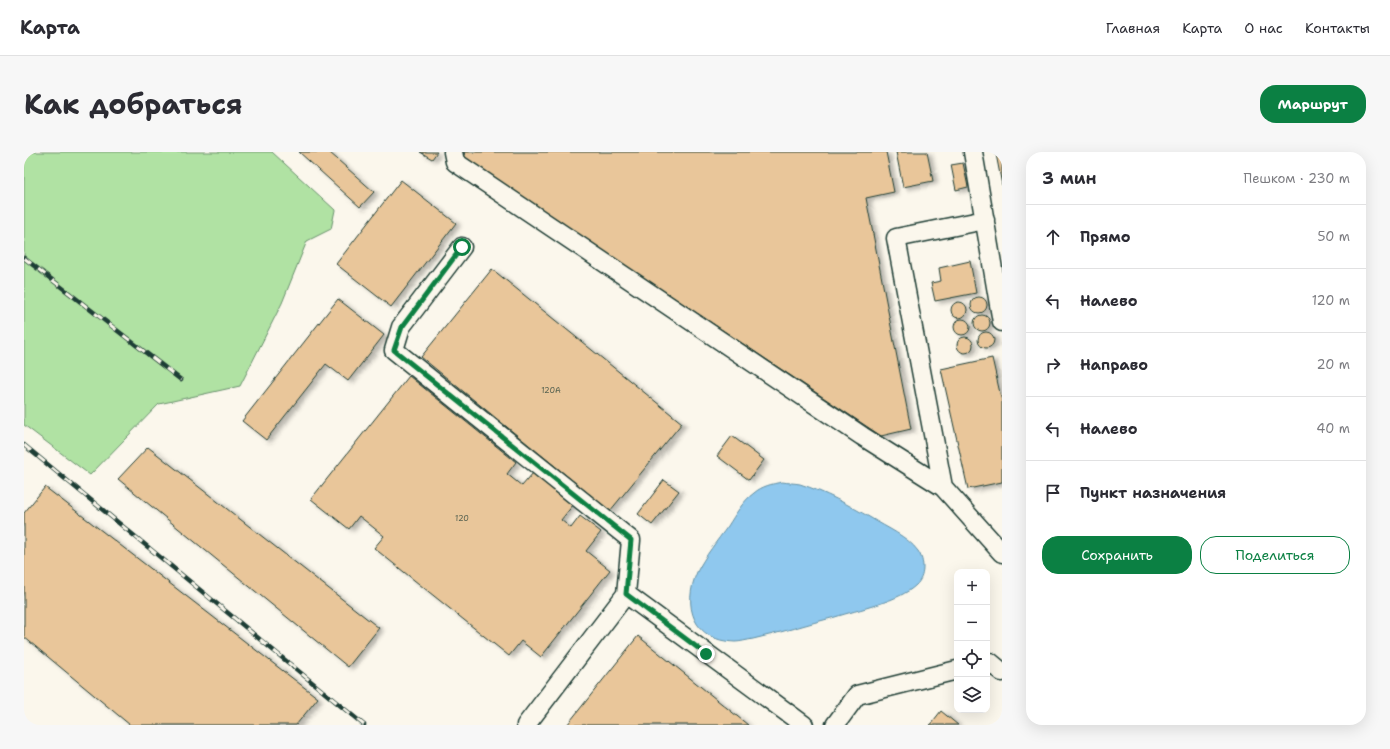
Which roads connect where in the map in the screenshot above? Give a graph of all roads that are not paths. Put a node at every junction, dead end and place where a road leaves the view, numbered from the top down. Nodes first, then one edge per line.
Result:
1 (453, 152) edge
2 (972, 152) edge
3 (985, 220) junction
4 (462, 247) dead end
5 (1002, 322) edge
6 (943, 487) junction
7 (1002, 552) edge
8 (626, 594) junction
9 (990, 662) edge
10 (954, 671) edge
11 (1002, 672) edge
12 (526, 725) edge
13 (804, 725) edge
14 (835, 725) edge

1 - 6 lane
2 - 3 lane
3 - 5 lane
3 - 6 lane
4 - 8 lane
6 - 7 lane
8 - 12 lane
8 - 13 lane
9 - 11 lane
10 - 14 lane

